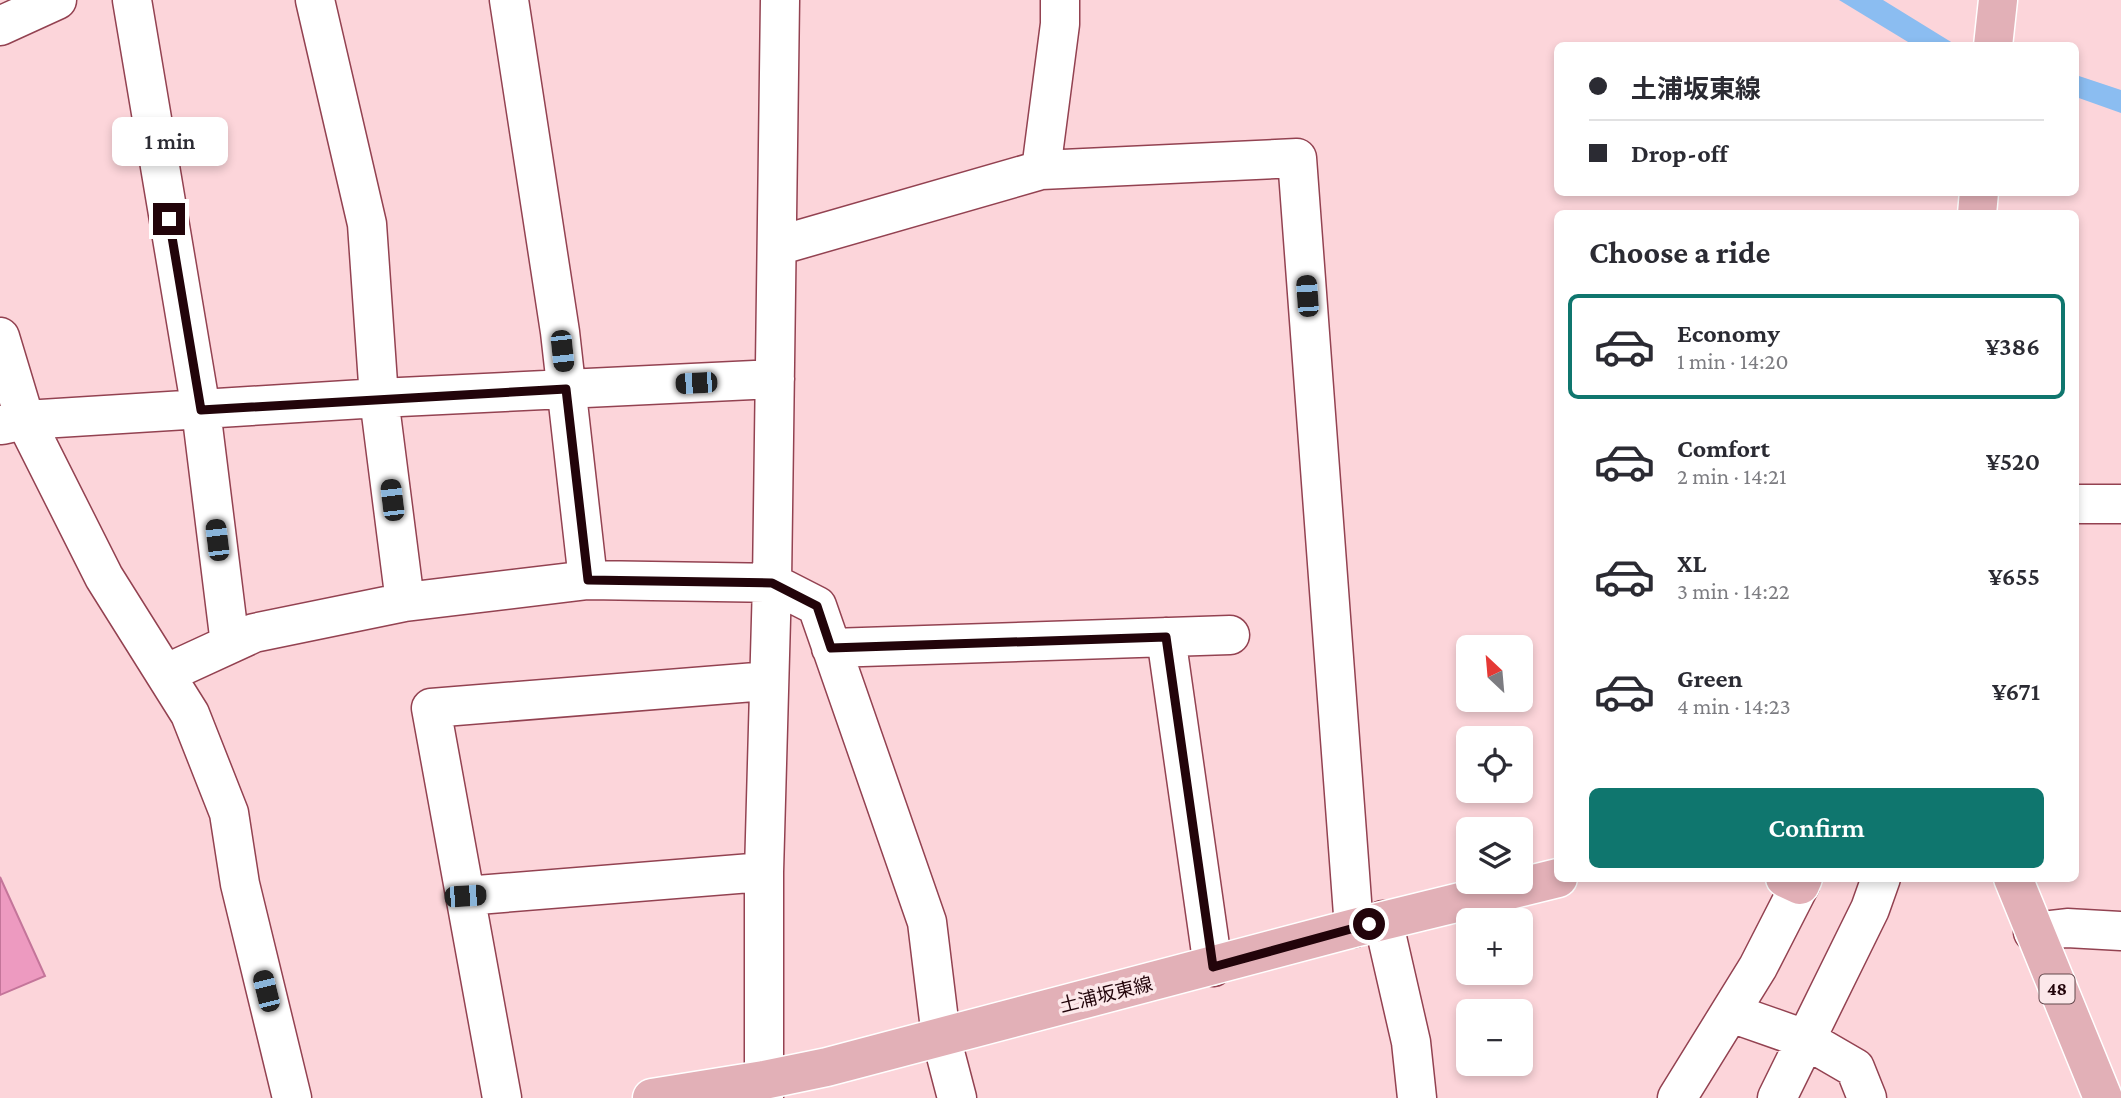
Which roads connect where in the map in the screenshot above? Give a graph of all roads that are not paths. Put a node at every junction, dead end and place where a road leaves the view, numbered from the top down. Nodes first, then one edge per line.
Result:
1 (57, 0) edge
2 (132, 0) edge
3 (314, 0) edge
4 (509, 0) edge
5 (780, 0) edge
6 (1060, 0) edge
7 (1998, 0) edge
8 (0, 26) edge
9 (1993, 42) edge
10 (1041, 170) junction
11 (777, 246) junction
12 (0, 337) edge
13 (775, 379) junction
14 (566, 389) junction
15 (379, 398) junction
16 (201, 410) junction
17 (13, 423) edge
18 (2079, 504) edge
19 (2121, 504) edge
20 (588, 580) junction
21 (772, 583) junction
22 (405, 602) junction
23 (1230, 635) dead end
24 (1166, 637) junction
25 (230, 644) junction
26 (831, 648) junction
27 (165, 674) junction
28 (767, 681) junction
29 (764, 872) junction
30 (1554, 879) edge
31 (1796, 882) edge
32 (1880, 882) edge
33 (2014, 882) edge
34 (465, 896) junction
35 (1369, 924) junction
36 (2121, 931) edge
37 (2033, 932) junction
38 (1213, 967) junction
39 (1731, 1013) junction
40 (941, 1037) junction
41 (1805, 1039) junction
42 (764, 1089) edge
43 (292, 1098) edge
44 (502, 1098) edge
45 (652, 1098) edge
46 (957, 1098) edge
47 (1417, 1098) edge
48 (1677, 1098) edge
49 (1777, 1098) edge
50 (1867, 1098) edge
51 (2104, 1098) edge

1 - 8 street
2 - 16 street
3 - 15 street
4 - 14 street
5 - 11 street
6 - 10 street
7 - 9 main road
10 - 11 street
10 - 35 street
11 - 13 street
12 - 17 street
13 - 14 street
13 - 21 street
14 - 15 street
14 - 20 street
15 - 16 street
15 - 22 street
16 - 17 street
16 - 25 street
17 - 27 street
18 - 19 street
20 - 21 street
20 - 22 street
21 - 26 street
21 - 28 street
22 - 25 street
23 - 24 street
24 - 26 street
24 - 38 street
25 - 27 street
26 - 40 street
27 - 43 street
28 - 29 street
28 - 34 street
29 - 34 street
29 - 42 street
30 - 35 main road, 土浦坂東線
31 - 39 street
32 - 41 street
33 - 37 main road, 48
34 - 44 street
35 - 38 main road, 土浦坂東線
35 - 47 street
36 - 37 street
37 - 51 main road, 48
38 - 40 main road, 土浦坂東線
39 - 41 street
39 - 48 street
40 - 42 main road, 土浦坂東線
40 - 46 street
41 - 49 street
41 - 50 street
42 - 45 main road, 土浦坂東線

